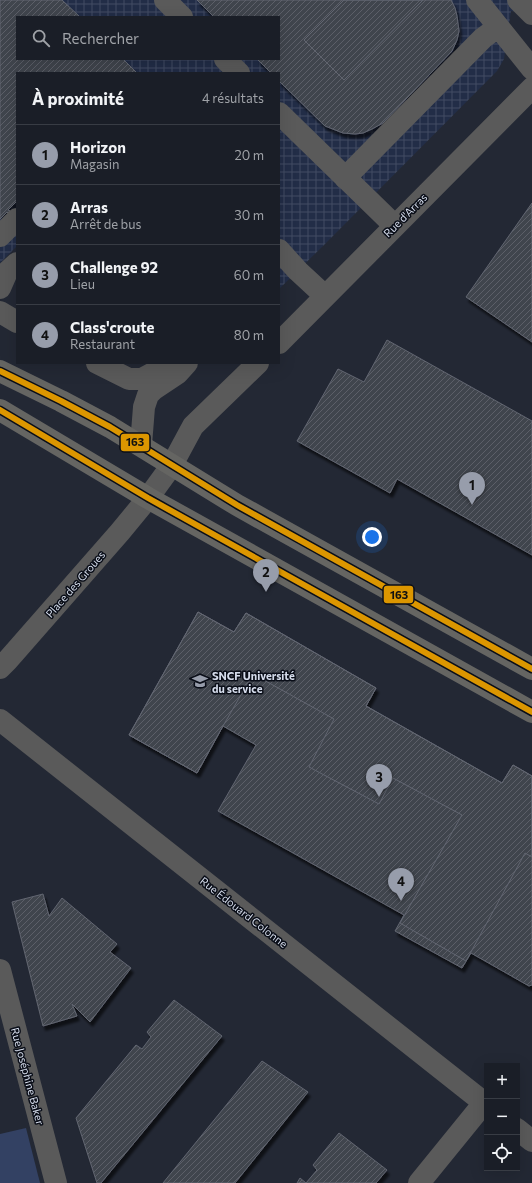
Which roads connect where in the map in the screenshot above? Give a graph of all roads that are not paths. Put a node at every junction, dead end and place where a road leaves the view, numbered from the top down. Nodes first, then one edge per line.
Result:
1 (165, 0) edge
2 (477, 0) edge
3 (181, 16) edge
4 (498, 26) junction
5 (225, 60) edge
6 (532, 69) edge
7 (238, 72) edge
8 (532, 88) edge
9 (280, 114) edge
10 (345, 178) junction
11 (16, 220) edge
12 (394, 226) junction
13 (0, 236) edge
14 (280, 251) edge
15 (16, 264) edge
16 (0, 288) edge
17 (325, 296) junction
18 (0, 312) edge
19 (16, 321) edge
20 (281, 336) edge
21 (99, 364) edge
22 (168, 364) edge
23 (186, 364) edge
24 (257, 364) edge
25 (0, 371) edge
26 (0, 410) edge
27 (141, 445) junction
28 (172, 464) junction
29 (148, 498) junction
30 (0, 668) edge
31 (532, 669) edge
32 (532, 712) edge
33 (0, 720) edge
34 (0, 970) edge
35 (484, 1102) edge
36 (484, 1106) edge
37 (520, 1131) edge
38 (532, 1141) edge
39 (56, 1183) edge
40 (419, 1183) edge

1 - 3 street
2 - 4 street
4 - 6 street
4 - 10 street
5 - 7 street
8 - 12 street, Rue d'Arras
9 - 10 street
10 - 12 street
11 - 13 street
12 - 17 street, Rue d'Arras
14 - 17 street
15 - 16 street
17 - 20 street, Rue d'Arras
18 - 19 street
21 - 22 street
23 - 27 street
24 - 28 street
25 - 27 main road
26 - 29 main road
27 - 28 main road
28 - 29 street
28 - 31 main road
29 - 30 street, Place des Groues
29 - 32 main road
33 - 35 street, Rue Édouard Colonne
34 - 39 street, Rue Joséphine Baker
36 - 40 street
37 - 38 street

